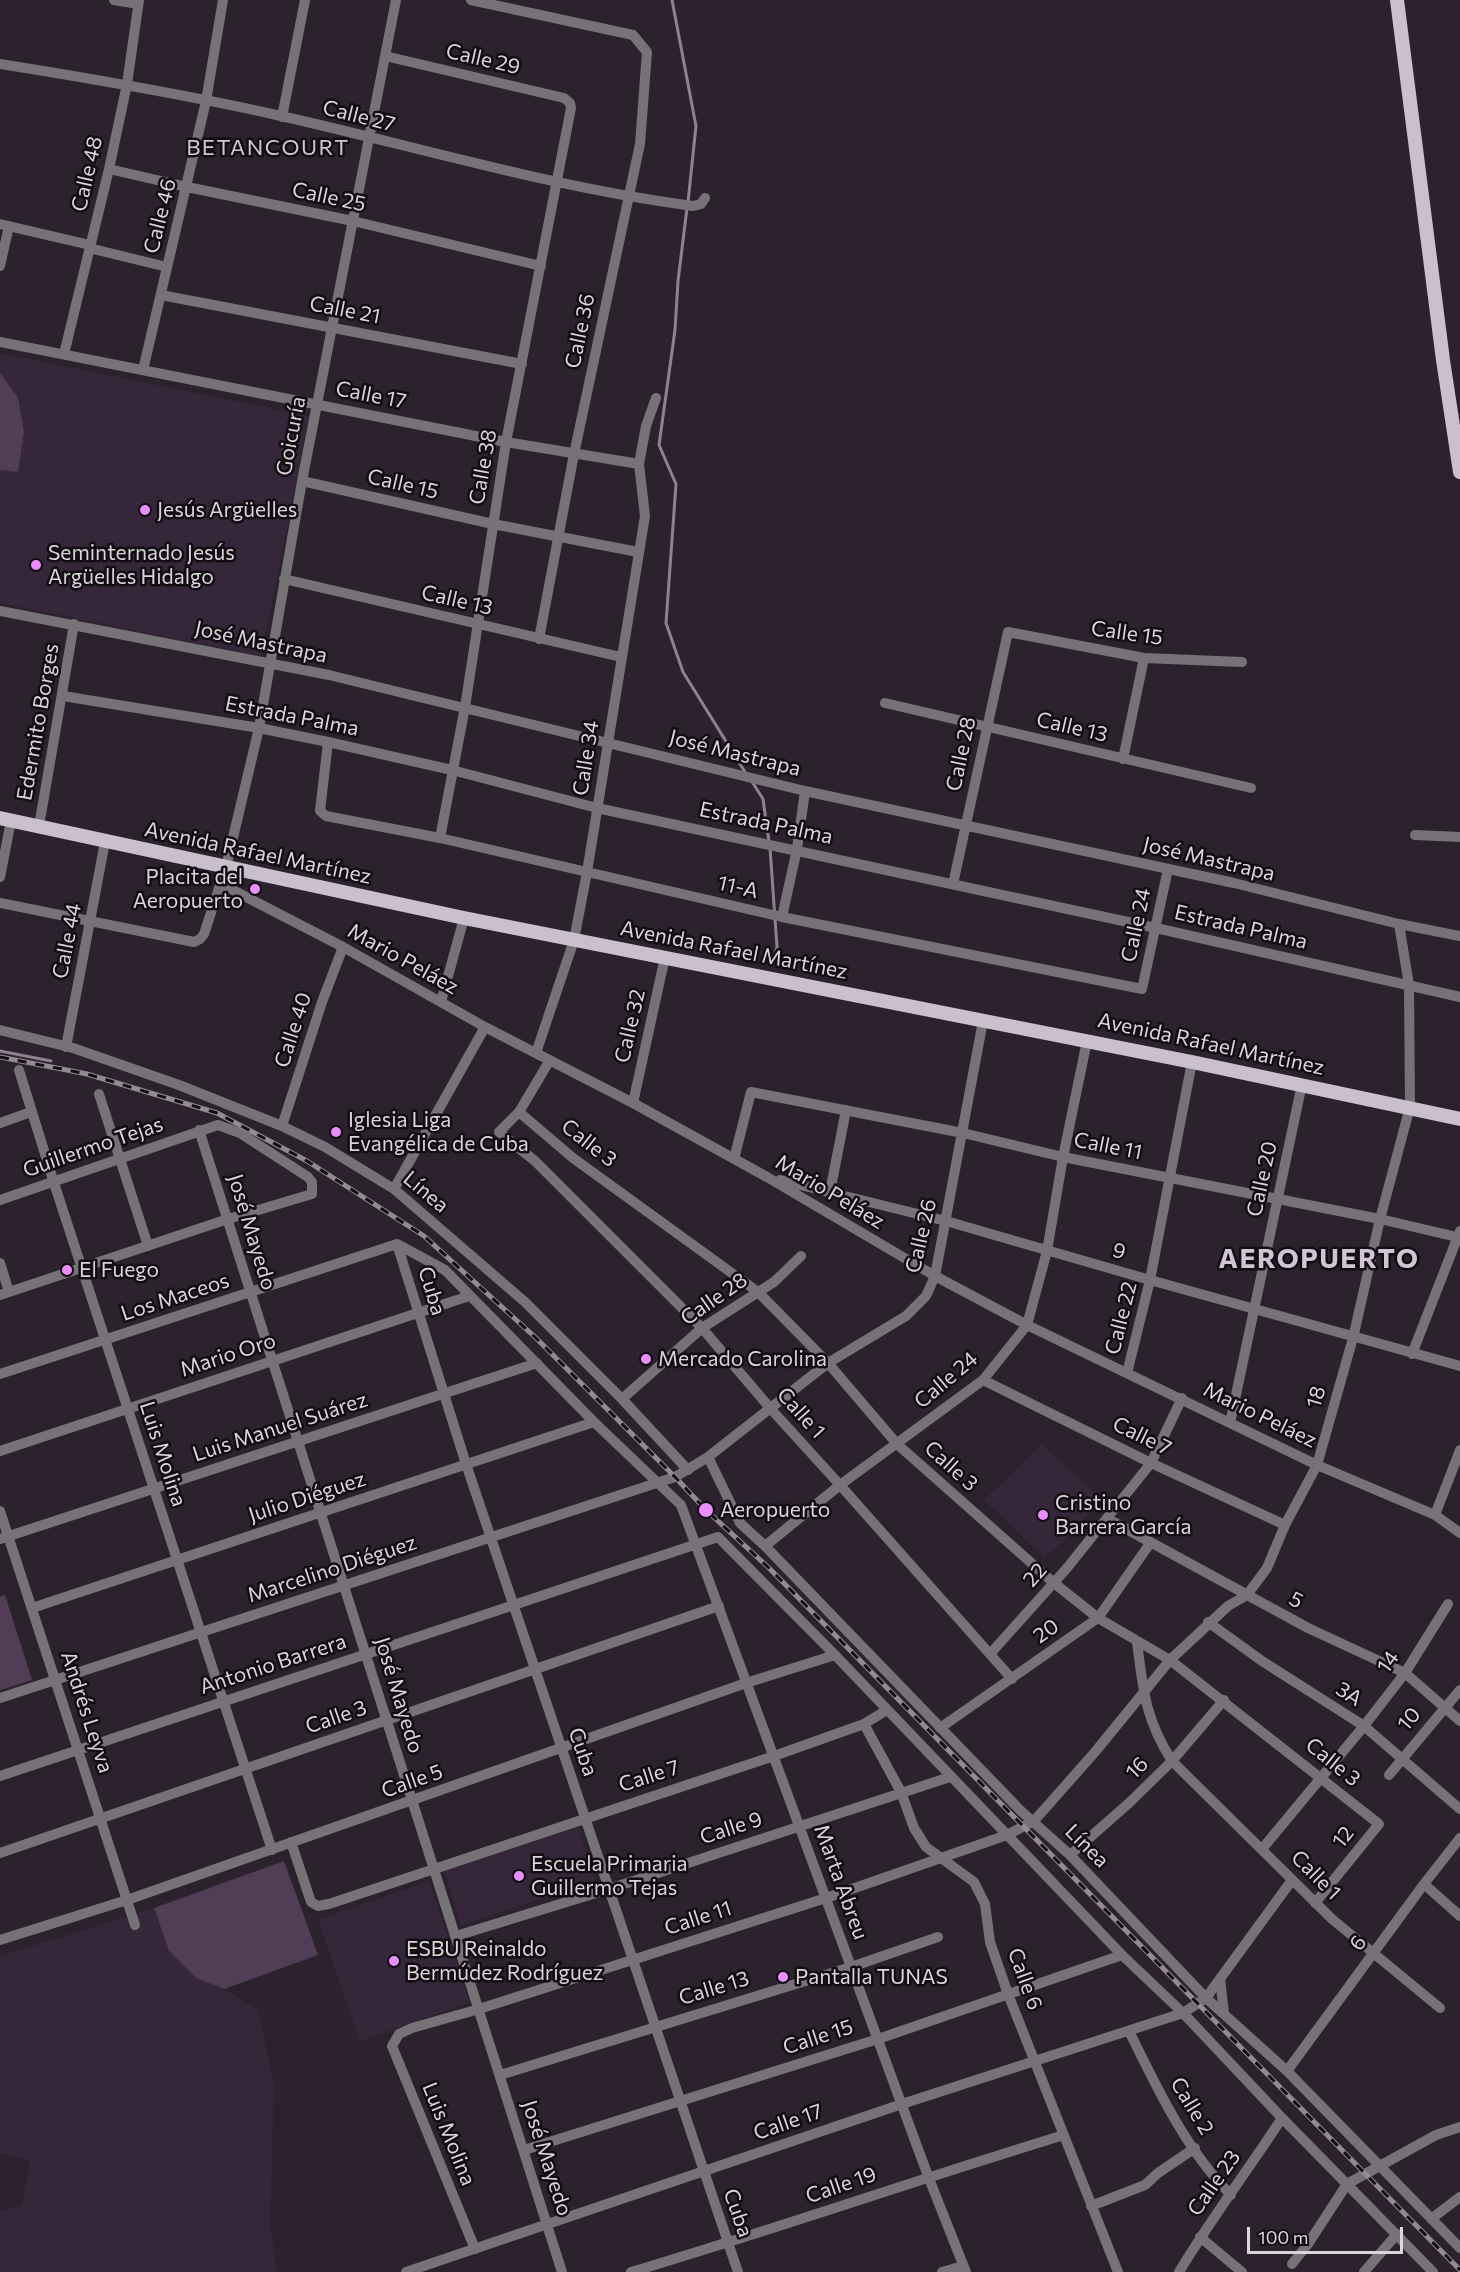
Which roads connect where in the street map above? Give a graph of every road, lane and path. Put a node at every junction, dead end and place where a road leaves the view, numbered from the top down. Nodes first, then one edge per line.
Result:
1 (114, 0) edge
2 (223, 0) edge
3 (305, 0) edge
4 (396, 0) edge
5 (471, 0) edge
6 (1397, 0) edge
7 (138, 2) edge
8 (385, 56) junction
9 (0, 64) edge
10 (127, 84) junction
11 (206, 101) junction
12 (570, 103) joint
13 (282, 117) junction
14 (369, 138) junction
15 (109, 169) junction
16 (556, 182) junction
17 (187, 187) junction
18 (627, 198) junction
19 (705, 198) dead end
20 (353, 221) junction
21 (4, 225) edge
22 (90, 247) junction
23 (0, 266) edge
24 (541, 266) junction
25 (167, 267) junction
26 (160, 295) junction
27 (332, 327) junction
28 (0, 342) edge
29 (64, 354) junction
30 (522, 364) junction
31 (142, 370) junction
32 (656, 398) dead end
33 (317, 404) junction
34 (506, 441) junction
35 (574, 454) junction
36 (634, 463) junction
37 (1460, 472) edge
38 (302, 481) junction
39 (493, 524) junction
40 (558, 536) junction
41 (638, 552) junction
42 (284, 579) junction
43 (0, 611) edge
44 (74, 624) junction
45 (478, 625) junction
46 (1008, 632) joint
47 (539, 639) junction
48 (621, 657) junction
49 (1144, 658) junction
50 (1242, 662) dead end
51 (270, 663) junction
52 (63, 696) junction
53 (885, 703) dead end
54 (465, 707) junction
55 (259, 728) junction
56 (987, 728) junction
57 (328, 742) junction
58 (608, 742) junction
59 (1123, 759) junction
60 (452, 770) junction
61 (1251, 788) dead end
62 (805, 791) junction
63 (597, 808) junction
64 (6, 820) edge
65 (39, 826) junction
66 (966, 826) junction
67 (1415, 835) dead end
68 (1460, 837) edge
69 (440, 838) junction
70 (105, 842) junction
71 (797, 849) junction
72 (226, 867) junction
73 (1168, 869) junction
74 (587, 872) junction
75 (0, 877) edge
76 (221, 884) junction
77 (953, 884) junction
78 (0, 903) edge
79 (464, 918) junction
80 (782, 918) junction
81 (90, 922) junction
82 (1399, 924) junction
83 (1156, 928) junction
84 (1460, 936) edge
85 (574, 940) junction
86 (343, 947) junction
87 (665, 957) junction
88 (1409, 985) junction
89 (1142, 989) joint
90 (1460, 997) edge
91 (441, 1002) junction
92 (983, 1021) junction
93 (485, 1027) junction
94 (0, 1030) edge
95 (1087, 1041) junction
96 (66, 1047) junction
97 (536, 1053) junction
98 (550, 1060) junction
99 (1192, 1062) junction
100 (19, 1070) dead end
101 (1302, 1084) junction
102 (99, 1094) dead end
103 (633, 1102) junction
104 (1410, 1107) junction
105 (846, 1110) junction
106 (31, 1112) junction
107 (519, 1112) junction
108 (1460, 1119) edge
109 (0, 1123) edge
110 (282, 1126) junction
111 (199, 1130) junction
112 (963, 1133) junction
113 (1063, 1157) junction
114 (120, 1158) junction
115 (735, 1160) junction
116 (767, 1176) junction
117 (1170, 1178) junction
118 (54, 1183) junction
119 (394, 1189) junction
120 (830, 1192) junction
121 (0, 1200) edge
122 (1278, 1200) junction
123 (228, 1219) junction
124 (1380, 1219) junction
125 (945, 1221) junction
126 (1459, 1234) edge
127 (397, 1244) junction
128 (148, 1246) junction
129 (1047, 1251) junction
130 (801, 1256) dead end
131 (0, 1263) edge
132 (82, 1270) junction
133 (935, 1276) junction
134 (1150, 1281) junction
135 (758, 1292) junction
136 (250, 1293) junction
137 (5, 1294) edge
138 (469, 1296) junction
139 (1252, 1309) junction
140 (418, 1313) junction
141 (1027, 1325) junction
142 (702, 1328) junction
143 (1353, 1338) junction
144 (105, 1340) junction
145 (1412, 1354) junction
146 (271, 1361) junction
147 (537, 1363) junction
148 (828, 1364) junction
149 (1460, 1366) edge
150 (1127, 1373) junction
151 (0, 1374) edge
152 (983, 1380) junction
153 (443, 1394) junction
154 (1182, 1398) junction
155 (622, 1399) junction
156 (770, 1408) junction
157 (127, 1409) junction
158 (594, 1422) junction
159 (1230, 1423) junction
160 (297, 1442) junction
161 (897, 1444) junction
162 (1460, 1450) edge
163 (0, 1451) edge
164 (708, 1457) junction
165 (1151, 1463) junction
166 (466, 1464) junction
167 (1317, 1465) junction
168 (688, 1470) junction
169 (675, 1477) joint
170 (657, 1482) junction
171 (840, 1485) junction
172 (154, 1489) junction
173 (0, 1511) edge
174 (320, 1513) junction
175 (1435, 1515) junction
176 (1108, 1519) junction
177 (1285, 1525) junction
178 (1460, 1533) edge
179 (4, 1538) edge
180 (490, 1538) junction
181 (1150, 1542) junction
182 (695, 1545) junction
183 (765, 1546) junction
184 (177, 1560) junction
185 (1054, 1583) junction
186 (345, 1586) junction
187 (1247, 1595) junction
188 (1448, 1604) dead end
189 (513, 1605) junction
190 (719, 1606) junction
191 (32, 1608) junction
192 (1098, 1618) junction
193 (1208, 1623) junction
194 (200, 1632) junction
195 (1137, 1642) junction
196 (366, 1654) junction
197 (990, 1654) junction
198 (835, 1655) junction
199 (1170, 1659) junction
200 (535, 1670) junction
201 (1405, 1673) junction
202 (1012, 1679) junction
203 (56, 1680) junction
204 (746, 1683) junction
205 (1460, 1690) edge
206 (1143, 1693) junction
207 (0, 1698) edge
208 (1224, 1700) junction
209 (223, 1701) junction
210 (1445, 1707) junction
211 (887, 1710) junction
212 (386, 1721) junction
213 (1460, 1721) edge
214 (864, 1724) junction
215 (1364, 1726) junction
216 (940, 1728) junction
217 (561, 1748) junction
218 (78, 1750) junction
219 (774, 1756) junction
220 (1401, 1758) junction
221 (1172, 1761) junction
222 (244, 1769) junction
223 (1389, 1775) dead end
224 (0, 1776) edge
225 (950, 1777) junction
226 (1320, 1777) junction
227 (901, 1792) junction
228 (413, 1802) junction
229 (1460, 1809) edge
230 (100, 1818) junction
231 (585, 1818) junction
232 (1034, 1821) junction
233 (1379, 1824) joint
234 (799, 1826) junction
235 (1007, 1835) junction
236 (1460, 1838) edge
237 (291, 1842) junction
238 (1262, 1849) junction
239 (272, 1850) junction
240 (0, 1853) edge
241 (1070, 1855) junction
242 (943, 1858) junction
243 (434, 1868) junction
244 (1292, 1880) junction
245 (1424, 1884) junction
246 (609, 1889) junction
247 (826, 1898) junction
248 (127, 1900) junction
249 (1315, 1903) junction
250 (1460, 1916) edge
251 (135, 1925) dead end
252 (456, 1936) junction
253 (938, 1938) dead end
254 (0, 1940) edge
255 (1374, 1954) junction
256 (1122, 1955) junction
257 (632, 1960) junction
258 (851, 1967) junction
259 (1220, 1979) junction
260 (1008, 1994) junction
261 (1206, 1998) junction
262 (1440, 2008) dead end
263 (479, 2009) junction
264 (1183, 2013) junction
265 (1224, 2013) junction
266 (655, 2026) junction
267 (1129, 2031) junction
268 (399, 2034) joint
269 (878, 2039) junction
270 (1035, 2061) junction
271 (1287, 2071) junction
272 (500, 2075) junction
273 (680, 2102) junction
274 (902, 2104) junction
275 (1282, 2118) junction
276 (1460, 2127) edge
277 (1064, 2135) junction
278 (1195, 2148) junction
279 (525, 2150) junction
280 (1382, 2166) junction
281 (703, 2171) junction
282 (928, 2176) junction
283 (1347, 2184) junction
284 (1231, 2195) junction
285 (1460, 2197) edge
286 (1092, 2206) junction
287 (1431, 2219) junction
288 (548, 2223) junction
289 (1397, 2234) junction
290 (1200, 2237) junction
291 (728, 2243) junction
292 (1460, 2248) edge
293 (475, 2249) junction
294 (1292, 2265) dead end
295 (964, 2269) edge
296 (406, 2272) edge
297 (562, 2272) edge
298 (631, 2272) edge
299 (738, 2272) edge
300 (942, 2272) edge
301 (1118, 2272) edge
302 (1179, 2272) edge
303 (1242, 2272) edge
304 (1364, 2272) edge
305 (1433, 2272) edge

1 - 7 street
2 - 11 street, Calle 46
3 - 13 street
4 - 8 street, Goicuría
5 - 18 street, Calle 36
6 - 37 main road
7 - 10 street, Calle 48
8 - 12 street, Calle 29
8 - 14 street, Goicuría
9 - 10 street, Calle 27
10 - 11 street, Calle 27
10 - 15 street, Calle 48
11 - 13 street, Calle 27
11 - 17 street, Calle 46
12 - 16 street, Calle 38
13 - 14 street, Calle 27
14 - 16 street, Calle 27
14 - 20 street, Goicuría
15 - 17 street, Calle 25
15 - 22 street, Calle 48
16 - 18 street, Calle 27
16 - 24 street, Calle 38
17 - 20 street, Calle 25
17 - 25 street, Calle 46
18 - 19 street, Calle 27
18 - 35 street, Calle 36
20 - 24 street, Calle 25
20 - 27 street, Goicuría
21 - 22 street
21 - 23 street
22 - 25 street
22 - 29 street, Calle 48
24 - 30 street, Calle 38
25 - 26 street, Calle 46
26 - 27 street, Calle 21
26 - 31 street, Calle 46
27 - 30 street, Calle 21
27 - 33 street, Goicuría
28 - 29 street, Calle 17
29 - 31 street, Calle 17
30 - 34 street, Calle 38
31 - 33 street, Calle 17
32 - 36 street, Calle 34
33 - 34 street, Calle 17
33 - 38 street, Goicuría
34 - 35 street, Calle 17
34 - 39 street, Calle 38
35 - 36 street, Calle 17
35 - 40 street, Calle 36
36 - 41 street, Calle 34
38 - 39 street, Calle 15
38 - 42 street, Goicuría
39 - 40 street, Calle 15
39 - 45 street, Calle 38
40 - 41 street, Calle 15
40 - 47 street, Calle 36
41 - 48 street, Calle 34
42 - 45 street, Calle 13
42 - 51 street, Goicuría
43 - 44 street, José Mastrapa
44 - 51 street, José Mastrapa
44 - 52 street, Edermito Borges
45 - 47 street, Calle 13
45 - 54 street, Calle 38
46 - 49 street, Calle 15
46 - 56 street, Calle 28
47 - 48 street, Calle 13
48 - 58 street, Calle 34
49 - 50 street, Calle 15
49 - 59 street
51 - 54 street, José Mastrapa
51 - 55 street, Goicuría
52 - 55 street, Estrada Palma
52 - 65 street, Edermito Borges
53 - 56 street, Calle 13
54 - 58 street, José Mastrapa
54 - 60 street, Calle 38
55 - 57 street, Estrada Palma
55 - 72 street, Goicuría
56 - 59 street, Calle 13
56 - 66 street, Calle 28
57 - 60 street, Estrada Palma
57 - 69 street, 11-A
58 - 62 street, José Mastrapa
58 - 63 street, Calle 34
59 - 61 street, Calle 13
60 - 63 street, Estrada Palma
60 - 69 street, Calle 38
62 - 66 street, José Mastrapa
62 - 71 street
63 - 71 street, Estrada Palma
63 - 74 street, Calle 34
64 - 65 main road, Avenida Rafael Martínez
64 - 75 street, Edermito Borges
65 - 70 main road, Avenida Rafael Martínez
66 - 73 street, José Mastrapa
66 - 77 street, Calle 28
67 - 68 street
69 - 74 street, 11-A
70 - 72 main road, Avenida Rafael Martínez
70 - 81 street, Calle 44
71 - 77 street, Estrada Palma
71 - 80 street
72 - 76 street, Goicuría
72 - 79 main road, Avenida Rafael Martínez
73 - 82 street, José Mastrapa
73 - 83 street, Calle 24
74 - 80 street, 11-A
74 - 85 street, Calle 34
76 - 81 street, Goicuría
76 - 86 street, Mario Peláez
77 - 83 street, Estrada Palma
78 - 81 street
79 - 85 main road, Avenida Rafael Martínez
79 - 91 street
80 - 89 street, 11-A
81 - 96 street, Calle 44
82 - 84 street, José Mastrapa
82 - 88 street, 18
83 - 88 street, Estrada Palma
83 - 89 street, Calle 24
85 - 87 main road, Avenida Rafael Martínez
85 - 97 street, Calle 34
86 - 91 street, Mario Peláez
86 - 110 street, Calle 40
87 - 92 main road, Avenida Rafael Martínez
87 - 103 street, Calle 32
88 - 90 street, Estrada Palma
88 - 104 street, 18
91 - 93 street, Mario Peláez
92 - 95 main road, Avenida Rafael Martínez
92 - 112 street, Calle 26
93 - 97 street, Mario Peláez
93 - 119 street
94 - 96 street, Línea
95 - 99 main road, Avenida Rafael Martínez
95 - 113 street, Calle 24
96 - 110 street, Línea
97 - 98 street, Mario Peláez
98 - 103 street, Mario Peláez
98 - 107 street
99 - 101 main road, Avenida Rafael Martínez
99 - 117 street, Calle 22
100 - 106 street, Luis Molina
101 - 104 main road, Avenida Rafael Martínez
101 - 122 street, Calle 20
102 - 114 street
103 - 115 street, Mario Peláez
104 - 108 main road, Avenida Rafael Martínez
104 - 124 street, 18
105 - 112 street, Calle 11
105 - 115 street, Calle 11
105 - 120 street
106 - 109 street
106 - 118 street, Luis Molina
107 - 135 street, Calle 3
107 - 142 street, Calle 1
110 - 119 street, Línea
111 - 114 street, Guillermo Tejas
111 - 123 street, José Mayedo
111 - 123 street
112 - 113 street, Calle 11
112 - 125 street, Calle 26
113 - 117 street, Calle 11
113 - 129 street, Calle 24
114 - 118 street, Guillermo Tejas
114 - 128 street
115 - 116 street, Mario Peláez
116 - 120 street, 9
116 - 133 street, Mario Peláez
117 - 122 street, Calle 11
117 - 134 street, Calle 22
118 - 121 street, Guillermo Tejas
118 - 132 street, Luis Molina
119 - 155 street, Línea
120 - 125 street, 9
122 - 124 street, Calle 11
122 - 139 street, Calle 20
123 - 128 street
123 - 136 street, José Mayedo
124 - 126 street, Calle 11
124 - 143 street, 18
125 - 129 street, 9
125 - 133 street, Calle 26
126 - 145 street
127 - 136 street, Los Maceos
127 - 138 street
127 - 140 street, Cuba
128 - 132 street
129 - 134 street, 9
129 - 141 street, Calle 24
130 - 135 street, Calle 28
131 - 137 street
132 - 137 street
132 - 144 street, Luis Molina
133 - 141 street, Mario Peláez
133 - 148 street, Calle 26
134 - 139 street, 9
134 - 150 street, Calle 22
135 - 142 street, Calle 28
135 - 148 street, Calle 3
136 - 144 street, Los Maceos
136 - 146 street, José Mayedo
138 - 140 street, Mario Oro
138 - 147 street
139 - 143 street, 9
139 - 159 street, Calle 20
140 - 146 street, Mario Oro
140 - 153 street, Cuba
141 - 150 street, Mario Peláez
141 - 152 street, Calle 24
142 - 155 street, Calle 28
142 - 156 street, Calle 1
143 - 145 street, 9
143 - 167 street, 18
144 - 151 street, Los Maceos
144 - 157 street, Luis Molina
145 - 149 street, 9
146 - 157 street, Mario Oro
146 - 160 street, José Mayedo
147 - 153 street, Luis Manuel Suárez
147 - 158 street
148 - 156 street, Calle 26
148 - 161 street, Calle 3
150 - 154 street, Mario Peláez
152 - 161 street, Calle 24
152 - 165 street, Calle 7
153 - 160 street, Luis Manuel Suárez
153 - 166 street, Cuba
154 - 159 street, Mario Peláez
154 - 165 street, 22
155 - 168 street, Línea
156 - 164 street, Calle 26
156 - 171 street, Calle 1
157 - 163 street, Mario Oro
157 - 172 street, Luis Molina
158 - 166 street, Julio Diéguez
158 - 170 street
159 - 167 street, Mario Peláez
160 - 172 street, Luis Manuel Suárez
160 - 174 street, José Mayedo
161 - 171 street, Calle 24
161 - 185 street, Calle 3
162 - 175 street
164 - 168 street, Calle 26
164 - 183 street, Línea
165 - 176 street, 22
165 - 177 street, Calle 7
166 - 174 street, Julio Diéguez
166 - 180 street, Cuba
167 - 175 street, Mario Peláez
167 - 177 street, 18
168 - 169 street, Calle 26
169 - 170 street, Marcelino Diéguez
170 - 180 street, Marcelino Diéguez
170 - 182 street, Marta Abreu
171 - 183 street, Calle 24
171 - 197 street, Calle 1
172 - 179 street, Luis Manuel Suárez
172 - 184 street, Luis Molina
173 - 179 street, Andrés Leyva
174 - 184 street, Julio Diéguez
174 - 186 street, José Mayedo
175 - 178 street, Mario Peláez
176 - 181 street, 5
176 - 185 street, 22
177 - 187 street, 18
179 - 191 street, Andrés Leyva
180 - 186 street, Marcelino Diéguez
180 - 189 street, Cuba
181 - 187 street, 5
181 - 192 street, 20
182 - 189 street, Antonio Barrera
182 - 190 street, Marta Abreu
182 - 198 street
183 - 216 street, Línea
184 - 191 street, Julio Diéguez
184 - 194 street, Luis Molina
185 - 192 street, Calle 3
185 - 197 street, 22
186 - 194 street, Marcelino Diéguez
186 - 196 street, José Mayedo
187 - 193 street, 18
187 - 201 street, 5
188 - 201 street, 14
189 - 196 street, Antonio Barrera
189 - 200 street, Cuba
190 - 200 street, Calle 3
190 - 204 street, Marta Abreu
191 - 203 street, Andrés Leyva
192 - 195 street, Calle 3
192 - 202 street, 20
193 - 199 street, 18
193 - 215 street, 3A
194 - 203 street, Marcelino Diéguez
194 - 209 street, Luis Molina
195 - 199 street, Calle 3
195 - 206 street, Calle 1
196 - 209 street, Antonio Barrera
196 - 212 street, José Mayedo
197 - 202 street, Calle 1
198 - 204 street, Calle 5
198 - 211 street
199 - 206 street, 18
199 - 208 street, Calle 3
200 - 212 street, Calle 3
200 - 217 street, Cuba
201 - 210 street, 5
201 - 215 street, 14
202 - 216 street, 20
203 - 207 street, Marcelino Diéguez
203 - 218 street, Andrés Leyva
204 - 217 street, Calle 5
204 - 219 street, Marta Abreu
205 - 210 street, 10
206 - 221 street, Calle 1
206 - 232 street, 18
208 - 221 street, 16
208 - 226 street, Calle 3
209 - 218 street, Antonio Barrera
209 - 222 street, Luis Molina
210 - 213 street, 5
210 - 220 street, 10
211 - 214 street, Calle 7
211 - 225 street
212 - 222 street, Calle 3
212 - 228 street, José Mayedo
214 - 219 street, Calle 7
214 - 227 street, Calle 6
215 - 220 street, 3A
215 - 226 street, 14
216 - 232 street, Línea
217 - 228 street, Calle 5
217 - 231 street, Cuba
218 - 224 street, Antonio Barrera
218 - 230 street, Andrés Leyva
219 - 231 street, Calle 7
219 - 234 street, Marta Abreu
220 - 223 street, 10
220 - 229 street, 3A
221 - 238 street, Calle 1
221 - 241 street, 16
222 - 230 street, Calle 3
222 - 239 street, Luis Molina
225 - 227 street, Calle 9
225 - 235 street
226 - 233 street, Calle 3
226 - 238 street, 14
227 - 234 street, Calle 9
227 - 242 street, Calle 6
228 - 237 street, Calle 5
228 - 243 street, José Mayedo
230 - 240 street, Calle 3
230 - 248 street, Andrés Leyva
231 - 243 street, Calle 7
231 - 246 street, Cuba
232 - 235 street, Calle 11
232 - 241 street, Línea
233 - 249 street, 12
234 - 246 street, Calle 9
234 - 247 street, Marta Abreu
235 - 242 street, Calle 11
235 - 256 street
236 - 245 street, 6
237 - 239 street, Calle 5
237 - 243 street, Calle 7
238 - 244 street, Calle 1
239 - 248 street, Calle 5
241 - 261 street, Línea
242 - 247 street, Calle 11
242 - 260 street, Calle 6
243 - 252 street, José Mayedo
244 - 249 street, Calle 1
244 - 259 street
245 - 250 street
245 - 255 street, 6
246 - 252 street, Calle 9
246 - 257 street, Cuba
247 - 257 street, Calle 11
247 - 258 street, Marta Abreu
248 - 251 street, Andrés Leyva
248 - 254 street, Calle 5
249 - 255 street, Calle 1
252 - 263 street, José Mayedo
253 - 258 street, Calle 13
255 - 262 street, Calle 1
255 - 271 street, 6
256 - 260 street, Calle 15
256 - 264 street
257 - 263 street, Calle 11
257 - 266 street, Cuba
258 - 266 street, Calle 13
258 - 269 street, Marta Abreu
259 - 261 street
259 - 265 street
260 - 269 street, Calle 15
260 - 270 street, Calle 6
261 - 264 street
261 - 265 street, Línea
263 - 268 street, Calle 11
263 - 272 street, José Mayedo
264 - 267 street, Calle 17
264 - 275 street
265 - 271 street, Línea
266 - 272 street, Calle 13
266 - 273 street, Cuba
267 - 270 street, Calle 17
267 - 278 street, Calle 2
268 - 293 street, Luis Molina
269 - 273 street, Calle 15
269 - 274 street, Marta Abreu
270 - 274 street, Calle 17
270 - 277 street, Calle 6
271 - 280 street, Línea
272 - 279 street, José Mayedo
273 - 279 street, Calle 15
273 - 281 street, Cuba
274 - 281 street, Calle 17
274 - 282 street, Marta Abreu
275 - 283 street
275 - 284 street, Calle 23
276 - 280 street
277 - 282 street, Calle 19
277 - 286 street, Calle 6
278 - 284 street, Calle 2
278 - 286 street
279 - 288 street, José Mayedo
280 - 283 street
280 - 287 street, Línea
281 - 288 street, Calle 17
281 - 291 street, Cuba
282 - 291 street, Calle 19
282 - 295 street, Marta Abreu
283 - 289 street
283 - 294 street
284 - 290 street, Calle 23
285 - 287 street
286 - 301 street, Calle 6
287 - 292 street, Línea
288 - 293 street, Calle 17
288 - 297 street, José Mayedo
289 - 304 street
289 - 305 street
290 - 302 street, Calle 23
290 - 303 street
291 - 298 street, Calle 19
291 - 299 street, Cuba
293 - 296 street, Calle 17
295 - 300 street

